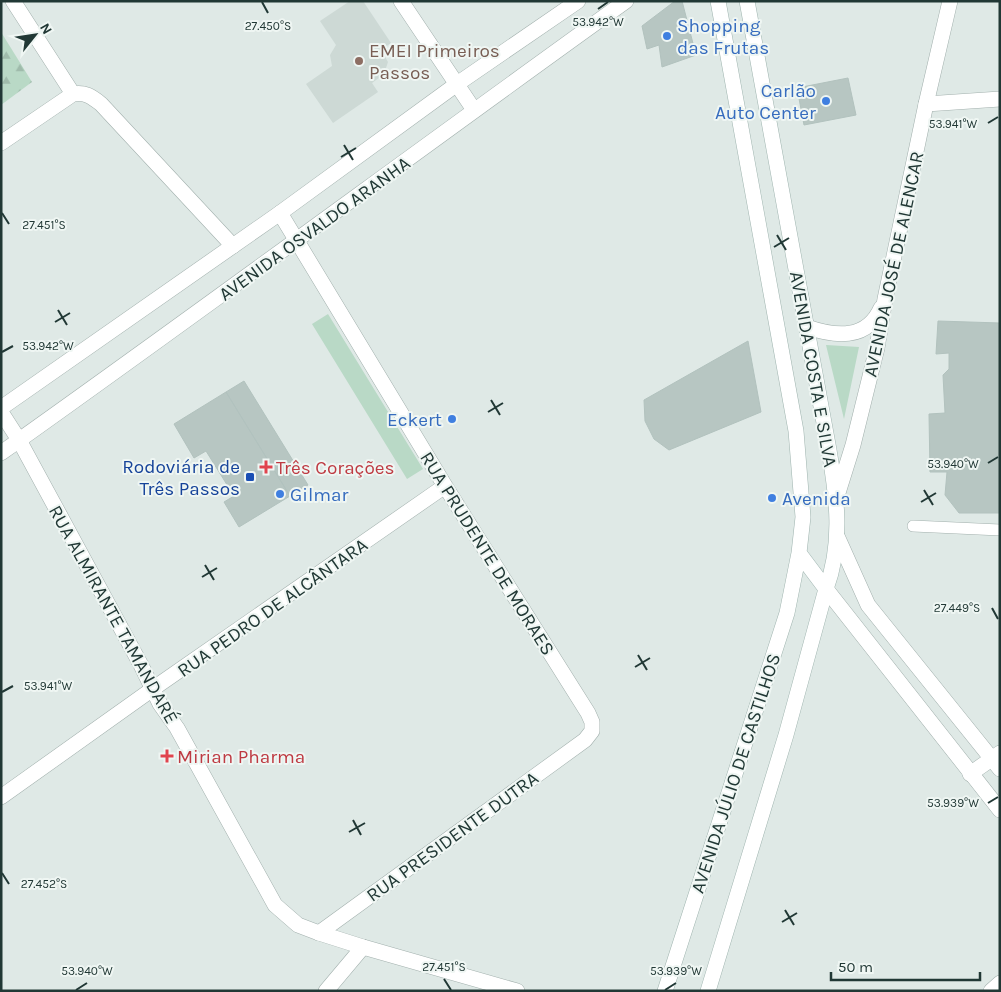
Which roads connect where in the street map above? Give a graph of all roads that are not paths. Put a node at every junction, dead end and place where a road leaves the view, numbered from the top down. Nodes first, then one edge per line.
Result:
1 (13, 1) edge
2 (401, 1) edge
3 (578, 1) edge
4 (626, 1) edge
5 (718, 1) edge
6 (747, 1) edge
7 (950, 1) edge
8 (457, 84) junction
9 (73, 94) junction
10 (1000, 99) edge
11 (926, 104) junction
12 (474, 110) junction
13 (1, 143) edge
14 (280, 213) junction
15 (298, 241) junction
16 (233, 246) junction
17 (885, 299) junction
18 (807, 327) junction
19 (1, 408) edge
20 (1, 412) edge
21 (20, 440) junction
22 (1, 453) edge
23 (445, 486) junction
24 (837, 496) junction
25 (913, 526) dead end
26 (1000, 530) edge
27 (837, 536) junction
28 (799, 553) junction
29 (826, 589) junction
30 (868, 605) junction
31 (849, 620) junction
32 (154, 688) junction
33 (585, 740) joint
34 (997, 761) edge
35 (970, 774) junction
36 (1, 797) edge
37 (1000, 810) edge
38 (319, 933) junction
39 (363, 948) junction
40 (1000, 983) edge
41 (326, 991) edge
42 (517, 991) edge
43 (665, 991) edge
44 (708, 991) edge
45 (991, 991) edge

1 - 9 street
2 - 8 street
3 - 8 street, AVENIDA OSVALDO ARANHA
4 - 12 street, AVENIDA OSVALDO ARANHA
5 - 28 street, AVENIDA COSTA E SILVA
6 - 18 street, AVENIDA COSTA E SILVA
7 - 11 street, AVENIDA JOSÉ DE ALENCAR
8 - 12 street
8 - 14 street, AVENIDA OSVALDO ARANHA
9 - 13 street
9 - 16 street
10 - 11 street
11 - 17 street, AVENIDA JOSÉ DE ALENCAR
12 - 15 street, AVENIDA OSVALDO ARANHA
14 - 15 street, RUA PRUDENTE DE MORAES
14 - 16 street, AVENIDA OSVALDO ARANHA
15 - 21 street, AVENIDA OSVALDO ARANHA
15 - 23 street, RUA PRUDENTE DE MORAES
16 - 19 street, AVENIDA OSVALDO ARANHA
17 - 18 street
17 - 24 street, AVENIDA JOSÉ DE ALENCAR
18 - 24 street, AVENIDA COSTA E SILVA
20 - 21 street, RUA ALMIRANTE TAMANDARÉ
21 - 22 street, AVENIDA OSVALDO ARANHA
21 - 32 street, RUA ALMIRANTE TAMANDARÉ
23 - 32 street, RUA PEDRO DE ALCÂNTARA
23 - 33 street, RUA PRUDENTE DE MORAES
24 - 27 street, AVENIDA COSTA E SILVA
25 - 26 lane
27 - 29 street, AVENIDA COSTA E SILVA
27 - 30 street
28 - 29 street
28 - 43 street, AVENIDA JÚLIO DE CASTILHOS
29 - 31 street
29 - 44 street, AVENIDA JÚLIO DE CASTILHOS
30 - 31 street
30 - 34 street
31 - 35 street
32 - 36 street, RUA PEDRO DE ALCÂNTARA
32 - 38 street, RUA ALMIRANTE TAMANDARÉ
33 - 38 street, RUA PRESIDENTE DUTRA
34 - 35 street
35 - 37 street
38 - 39 street, RUA ALMIRANTE TAMANDARÉ
39 - 41 street
39 - 42 street, RUA ALMIRANTE TAMANDARÉ
40 - 45 street

